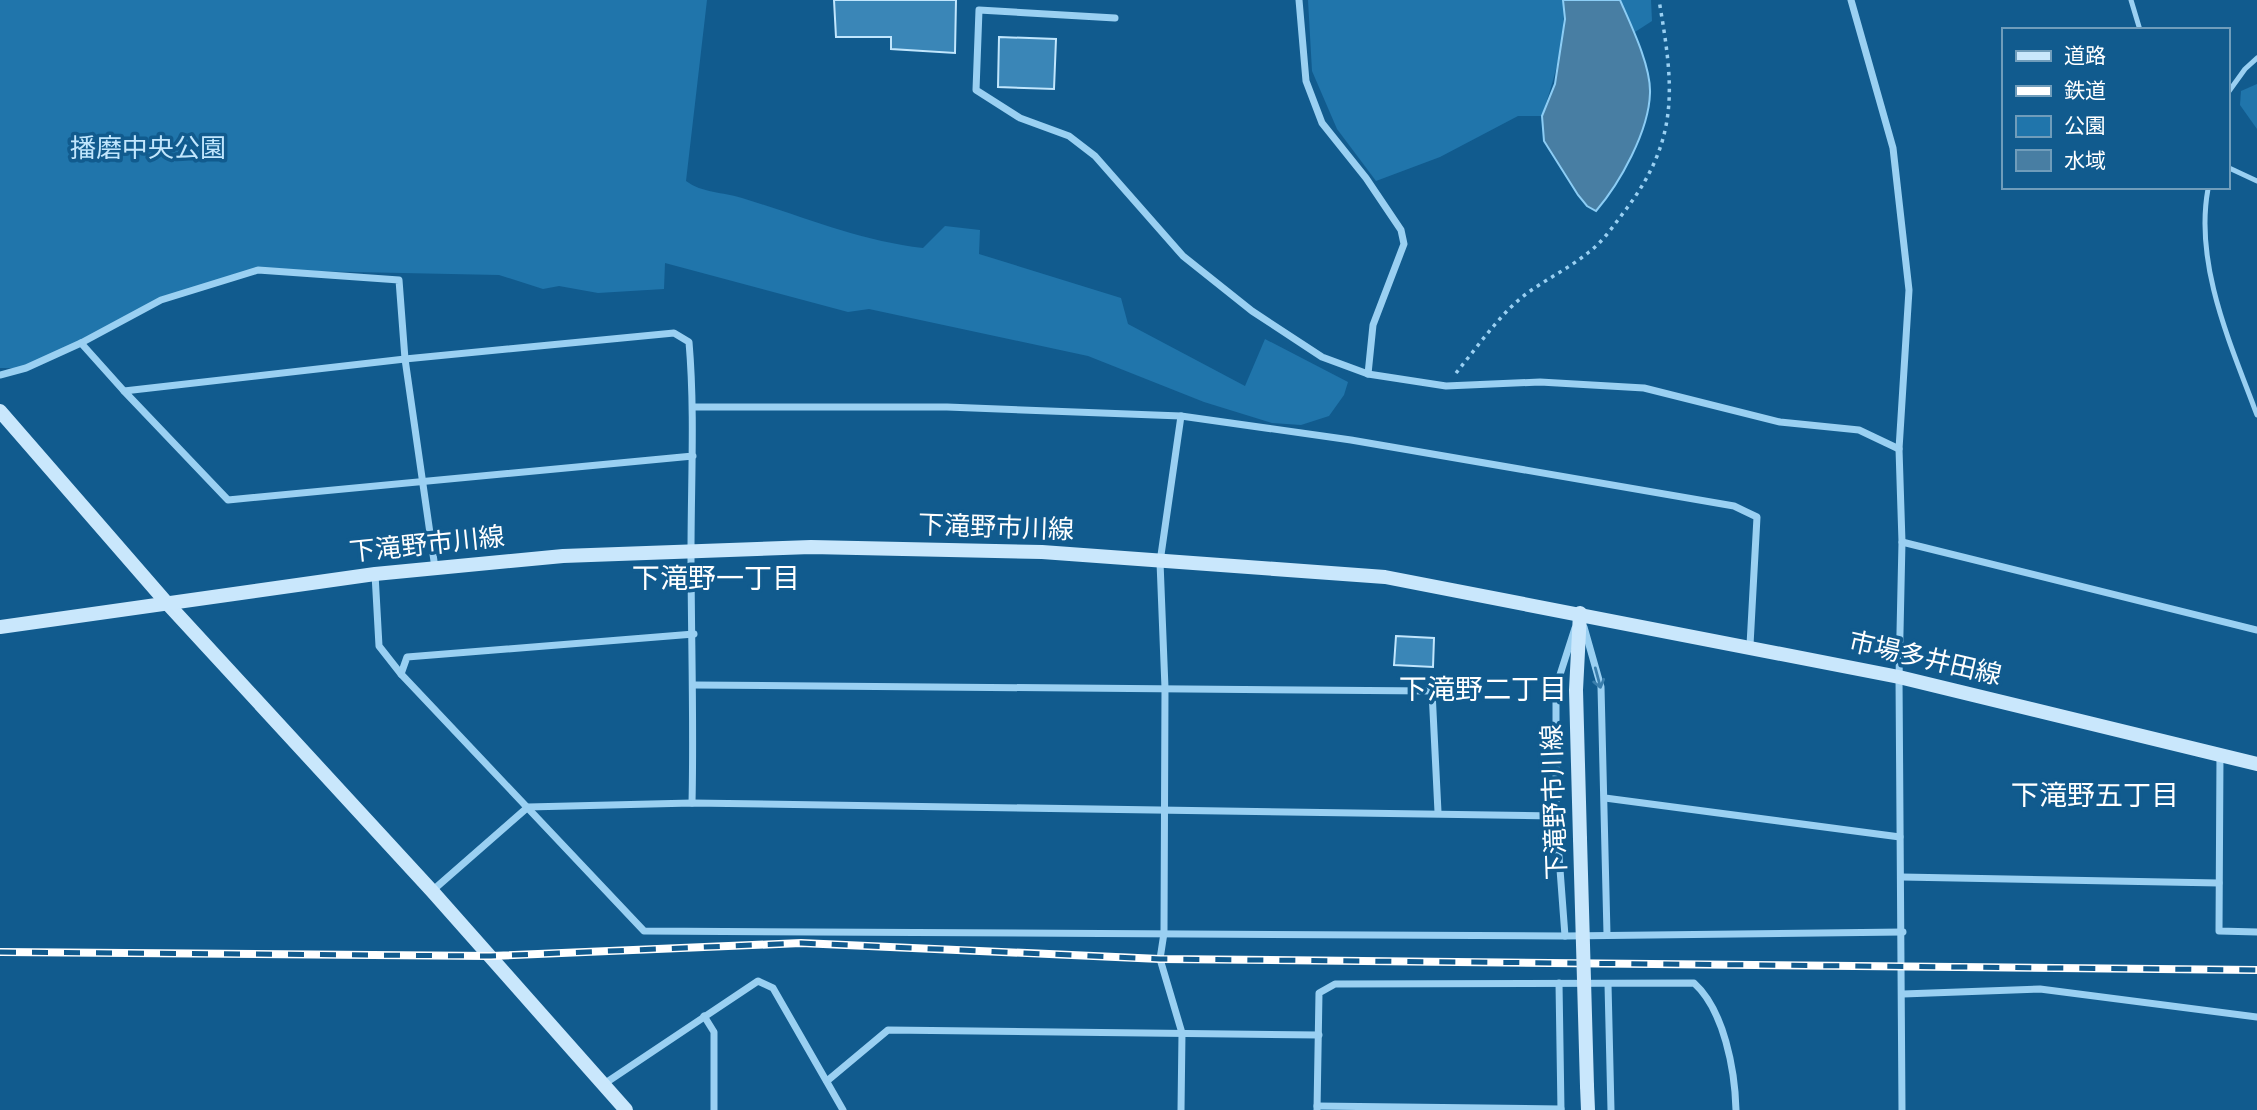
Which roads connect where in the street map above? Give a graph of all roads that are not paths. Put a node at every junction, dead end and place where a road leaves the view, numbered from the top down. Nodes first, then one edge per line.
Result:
1 (1299, 0) edge
2 (1851, 0) edge
3 (2131, 0) edge
4 (1115, 18) dead end
5 (2139, 28) edge
6 (2257, 58) edge
7 (2229, 91) edge
8 (2229, 168) edge
9 (2257, 181) edge
10 (2208, 189) dead end
11 (81, 343) junction
12 (405, 359) junction
13 (1368, 374) junction
14 (0, 375) edge
15 (124, 391) junction
16 (695, 407) junction
17 (0, 411) edge
18 (2257, 415) edge
19 (1181, 416) junction
20 (1899, 449) junction
21 (693, 456) junction
22 (422, 482) junction
23 (1902, 542) junction
24 (691, 552) junction
25 (1160, 562) junction
26 (435, 568) junction
27 (374, 574) junction
28 (166, 602) junction
29 (1580, 612) junction
30 (0, 627) edge
31 (2257, 630) edge
32 (694, 634) junction
33 (1750, 645) junction
34 (401, 674) junction
35 (1899, 677) junction
36 (695, 685) junction
37 (1165, 688) junction
38 (2220, 754) junction
39 (2257, 764) edge
40 (1605, 798) junction
41 (692, 803) junction
42 (528, 807) junction
43 (1163, 810) junction
44 (1438, 812) junction
45 (1556, 816) junction
46 (1900, 837) junction
47 (1902, 877) junction
48 (2219, 883) junction
49 (432, 891) junction
50 (1903, 932) junction
51 (2257, 932) edge
52 (1164, 933) junction
53 (1607, 934) junction
54 (1565, 936) junction
55 (1559, 984) junction
56 (1608, 984) junction
57 (1903, 994) junction
58 (704, 1016) junction
59 (2257, 1017) edge
60 (1182, 1033) junction
61 (1319, 1035) junction
62 (827, 1082) junction
63 (604, 1084) junction
64 (1318, 1108) edge
65 (626, 1110) edge
66 (714, 1110) edge
67 (843, 1110) edge
68 (1181, 1110) edge
69 (1561, 1110) edge
70 (1588, 1110) edge
71 (1611, 1110) edge
72 (1736, 1110) edge
73 (1902, 1110) edge

1 - 13 street
2 - 20 street
3 - 5 lane
4 - 13 street
6 - 7 lane
8 - 9 lane
10 - 18 lane
11 - 12 street
11 - 14 street
11 - 15 street
12 - 15 street
12 - 16 street
12 - 22 street
13 - 20 street
15 - 22 street
16 - 19 street
16 - 21 street
17 - 28 main road
19 - 25 street
19 - 33 street
20 - 23 street
21 - 22 street
21 - 24 street
22 - 26 street
23 - 31 street
23 - 35 street
24 - 25 main road, 下滝野市川線
24 - 26 main road, 下滝野市川線
24 - 32 street
25 - 29 main road, 下滝野市川線
25 - 37 street
26 - 27 main road, 下滝野市川線
27 - 28 main road, 下滝野市川線
27 - 34 street
28 - 30 main road
28 - 49 main road
29 - 33 main road, 市場多井田線
29 -> 40 street
29 - 45 street
29 - 70 main road, 下滝野市川線, bridge
32 - 34 street
32 - 36 street
33 - 35 main road, 市場多井田線
34 - 42 street
35 - 38 main road, 市場多井田線
35 - 46 street
36 - 37 street
36 - 41 street
37 - 43 street
37 - 44 street
38 - 39 main road, 市場多井田線
38 - 48 street
40 - 46 street
40 - 53 street
41 - 42 street
41 - 43 street
42 - 49 street
42 - 52 street
43 - 44 street
43 - 52 street
44 - 45 street
45 - 54 street
46 - 47 street
47 - 48 street
47 - 50 street
48 - 51 street
49 - 63 main road
50 - 53 street
50 - 57 street
52 - 54 street
52 - 60 street
53 - 54 street
55 - 56 street
55 - 61 street
55 - 69 street
56 - 71 street
56 - 72 street
57 - 59 street
57 - 73 street
58 - 62 street
58 - 63 street
58 - 66 street
60 - 61 street
60 - 62 street
60 - 68 street
61 - 64 street
62 - 67 street
63 - 65 main road
64 - 69 street

